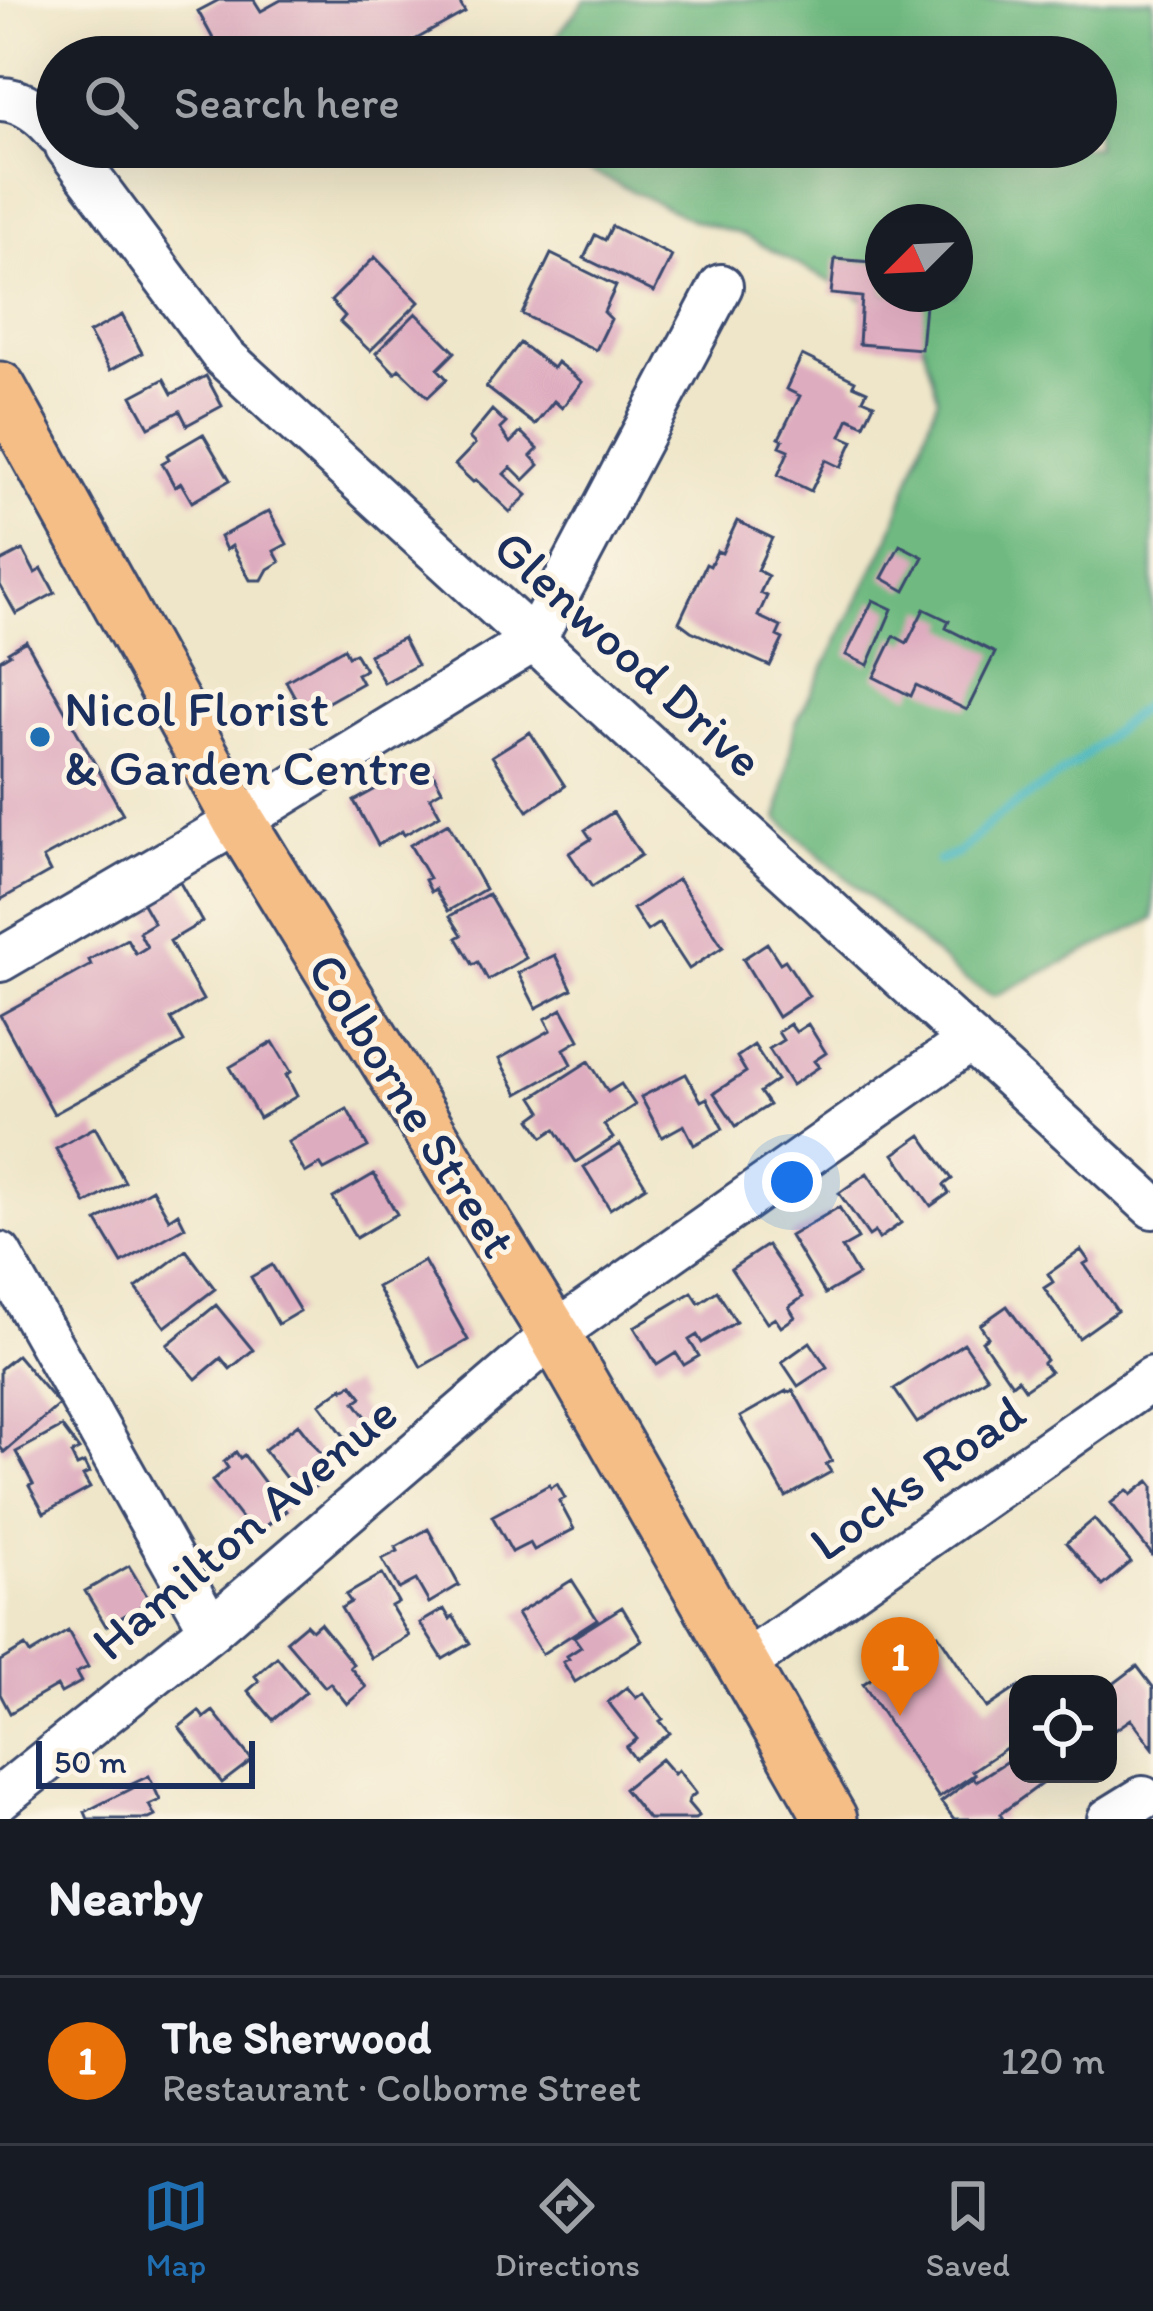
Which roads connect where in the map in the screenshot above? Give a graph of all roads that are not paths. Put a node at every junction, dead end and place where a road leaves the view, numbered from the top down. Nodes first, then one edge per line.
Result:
1 (0, 99) edge
2 (36, 113) edge
3 (83, 168) edge
4 (721, 286) dead end
5 (0, 388) edge
6 (534, 640) junction
7 (239, 821) junction
8 (0, 959) edge
9 (971, 1040) junction
10 (1153, 1207) edge
11 (0, 1254) edge
12 (554, 1334) junction
13 (1153, 1378) edge
14 (211, 1629) junction
15 (743, 1666) junction
16 (0, 1798) edge
17 (831, 1819) edge

1 - 2 street
3 - 6 street, Glenwood Drive
4 - 6 street
5 - 7 main road, Colborne Street
6 - 7 street
6 - 9 street, Glenwood Drive
7 - 8 street
7 - 12 main road, Colborne Street
9 - 10 street, Glenwood Drive
9 - 12 street, Hamilton Avenue
11 - 14 street
12 - 14 street, Hamilton Avenue
12 - 15 main road, Colborne Street
13 - 15 street, Locks Road
14 - 16 street, Hamilton Avenue
15 - 17 main road, Colborne Street

